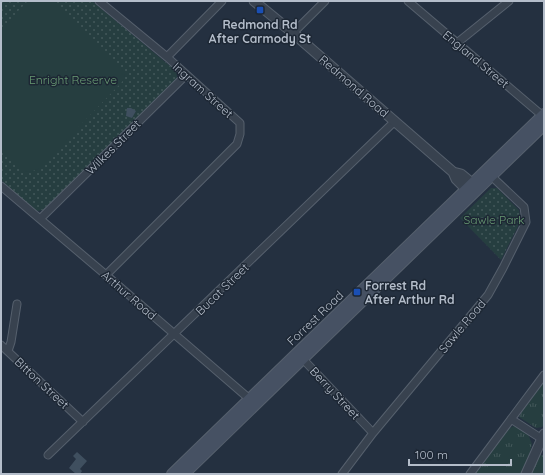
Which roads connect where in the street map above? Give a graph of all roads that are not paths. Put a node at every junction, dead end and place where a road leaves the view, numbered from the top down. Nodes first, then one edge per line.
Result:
1 (99, 1) edge
2 (222, 1) edge
3 (254, 1) edge
4 (325, 1) edge
5 (408, 1) edge
6 (509, 1) edge
7 (292, 33) junction
8 (457, 43) junction
9 (167, 57) junction
10 (186, 75) junction
11 (544, 118) edge
12 (395, 121) junction
13 (489, 173) junction
14 (1, 186) edge
15 (472, 189) junction
16 (40, 219) junction
17 (106, 275) junction
18 (17, 304) dead end
19 (175, 334) junction
20 (1, 345) edge
21 (8, 351) junction
22 (300, 356) junction
23 (544, 375) edge
24 (252, 402) junction
25 (511, 418) junction
26 (83, 422) junction
27 (373, 433) junction
28 (543, 436) edge
29 (48, 455) dead end
30 (172, 474) edge
31 (184, 474) edge
32 (342, 474) edge
33 (470, 474) edge
34 (526, 474) edge

1 - 9 street, Ingram Street
2 - 9 street
3 - 7 street, Redmond Road
4 - 7 street
5 - 8 street, England Street
6 - 8 street
7 - 12 street, Redmond Road
8 - 11 street, England Street
9 - 10 street, Ingram Street
10 - 16 street, Wilkes Street
10 - 17 street, Ingram Street
11 - 13 main road, Forrest Road
12 - 15 street, Redmond Road
12 - 19 street, Bucat Street
13 - 15 main road, Forrest Road
13 - 27 street, Sawle Road
14 - 16 street, Arthur Road
15 - 22 main road, Forrest Road
16 - 17 street, Arthur Road
17 - 19 street, Arthur Road
18 - 21 street
19 - 24 street, Arthur Road
19 - 26 street, Bucat Street
20 - 21 street, Bitton Street
21 - 26 street, Bitton Street
22 - 24 main road, Forrest Road
22 - 27 street, Berry Street
23 - 25 street
24 - 30 main road, Forrest Road
24 - 31 main road, Forrest Road
25 - 28 street
25 - 33 street
26 - 29 street, Bucat Street
27 - 32 street, Sawle Road
28 - 34 street

